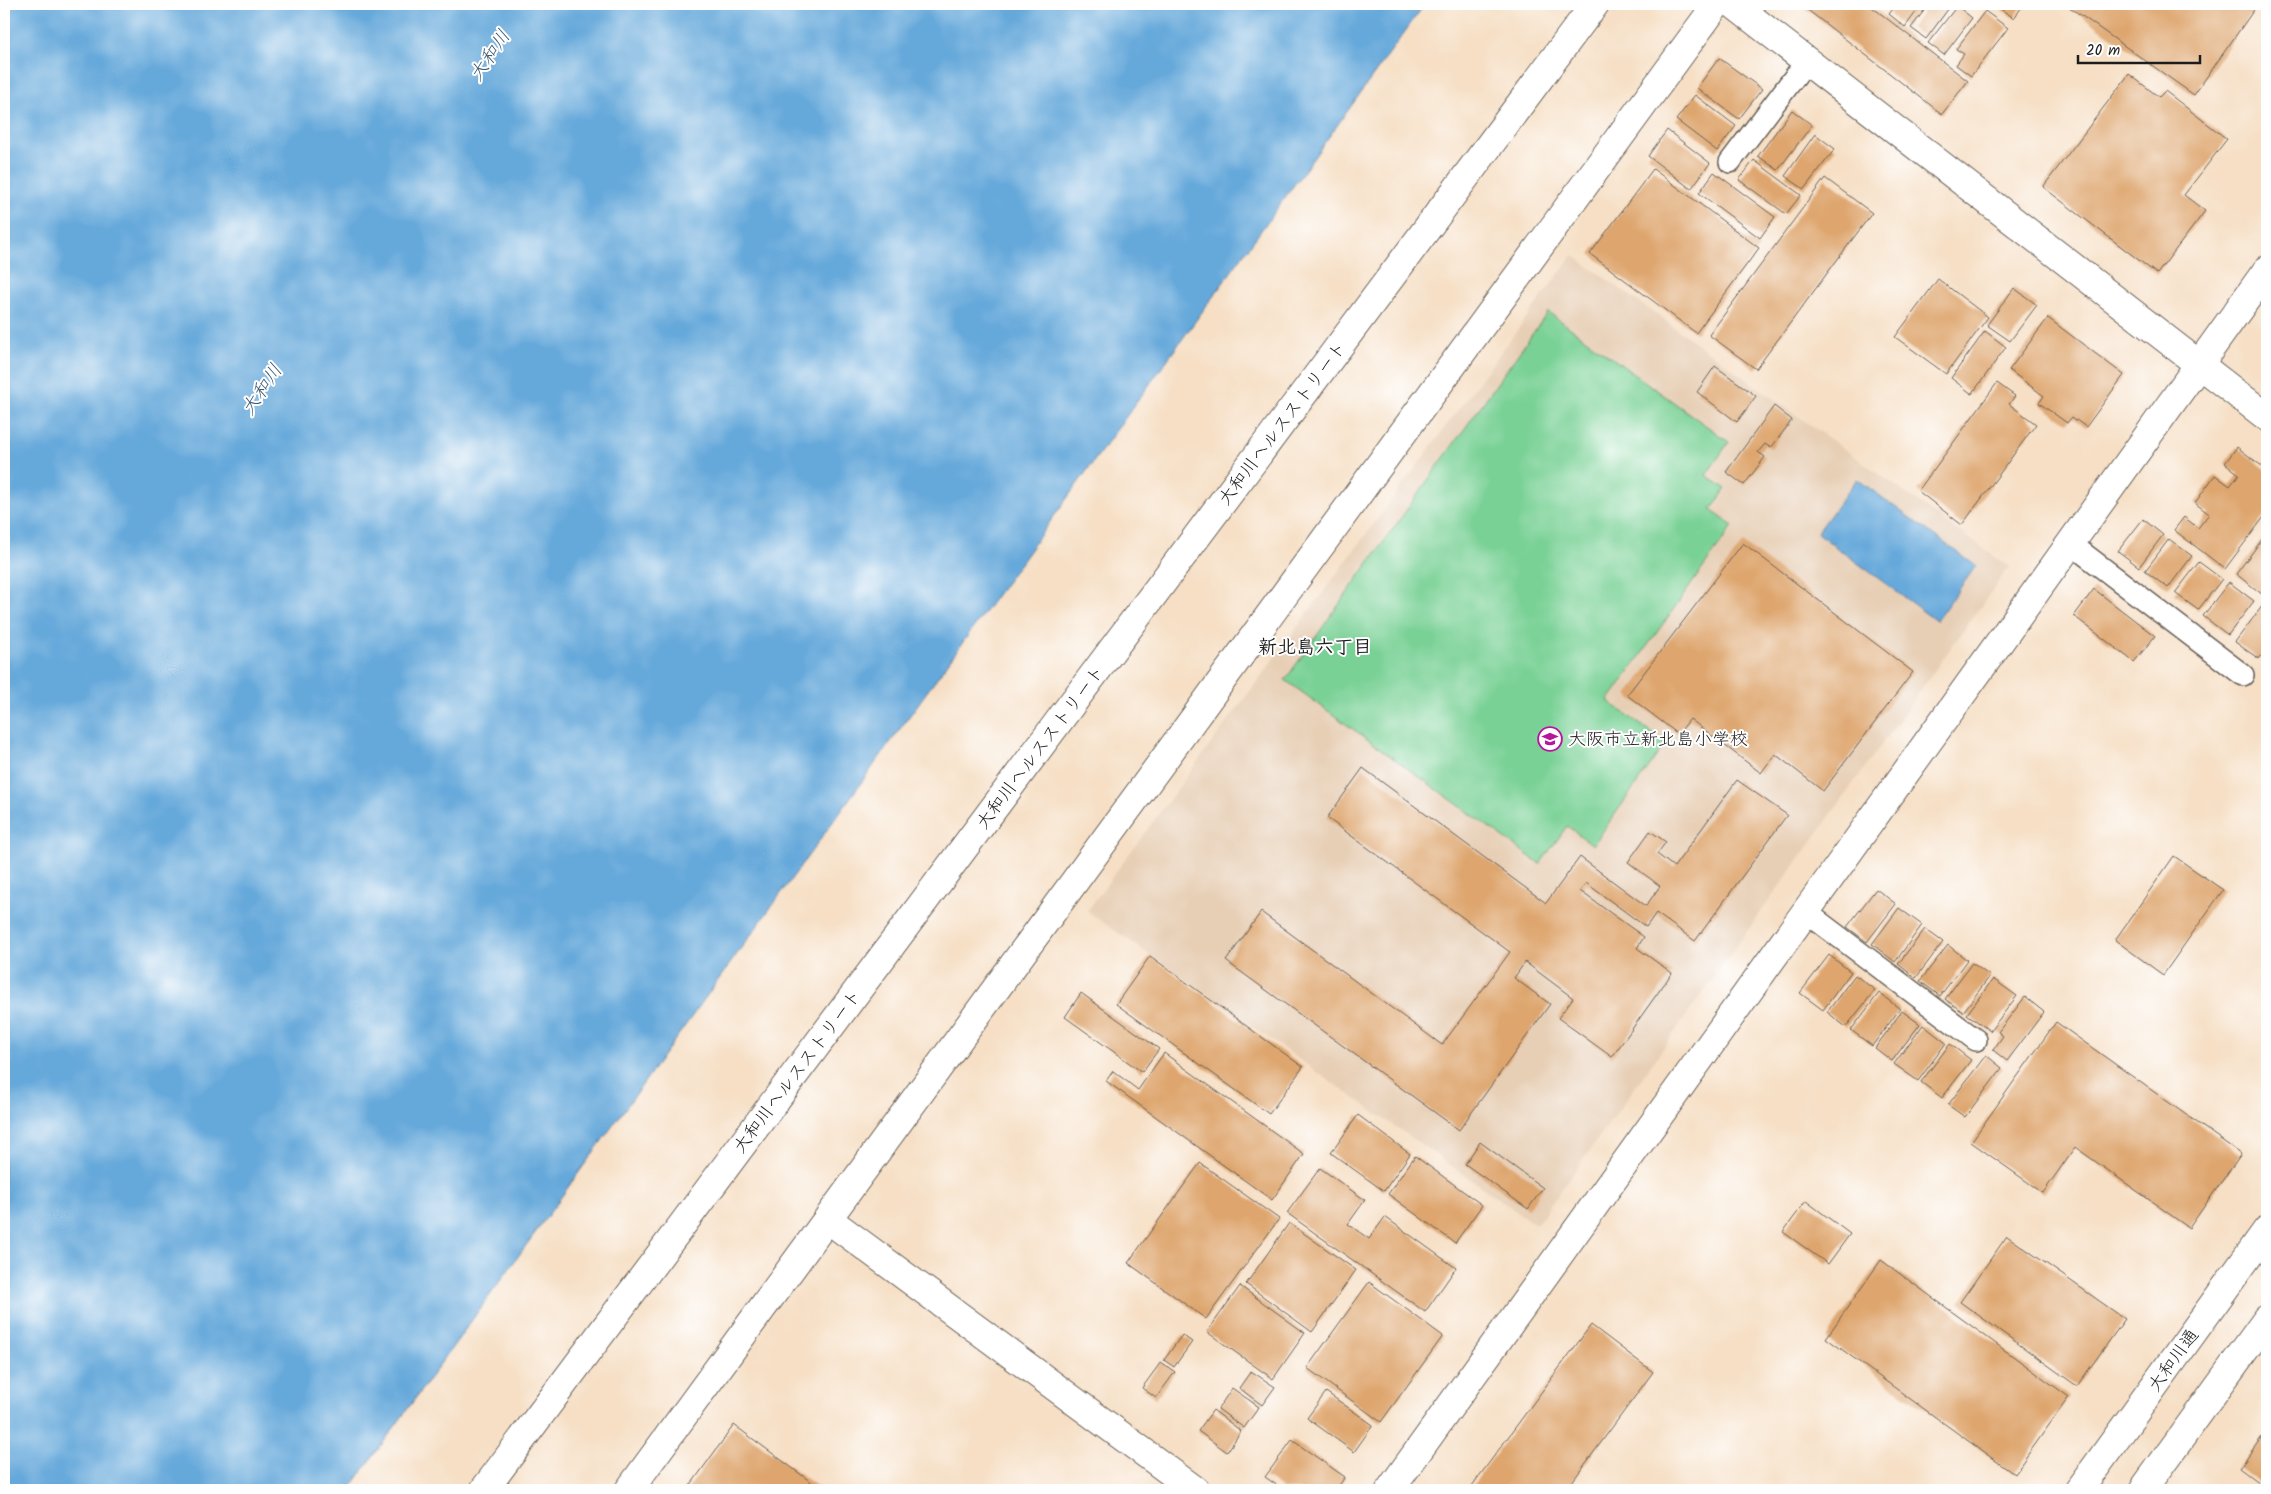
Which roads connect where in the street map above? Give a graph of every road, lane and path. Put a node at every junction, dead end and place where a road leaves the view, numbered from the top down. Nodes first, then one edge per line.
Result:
1 (1595, 4) edge
2 (1717, 4) edge
3 (1733, 4) edge
4 (1806, 62) junction
5 (1730, 162) dead end
6 (2267, 270) edge
7 (2199, 364) junction
8 (2267, 417) edge
9 (2071, 544) junction
10 (2242, 675) dead end
11 (1806, 912) junction
12 (1976, 1040) dead end
13 (828, 1220) junction
14 (2267, 1230) edge
15 (2267, 1319) edge
16 (484, 1490) edge
17 (629, 1490) edge
18 (1195, 1490) edge
19 (1390, 1490) edge
20 (2079, 1490) edge
21 (2143, 1490) edge

1 - 16 street, 大和川ヘルスストリート
2 - 13 street
3 - 4 street
4 - 5 lane
4 - 7 street
6 - 7 street
7 - 8 street
7 - 9 street
9 - 10 lane
9 - 11 street
11 - 12 lane
11 - 19 street
13 - 17 street
13 - 18 street
14 - 20 street, 大和川通
15 - 21 street

